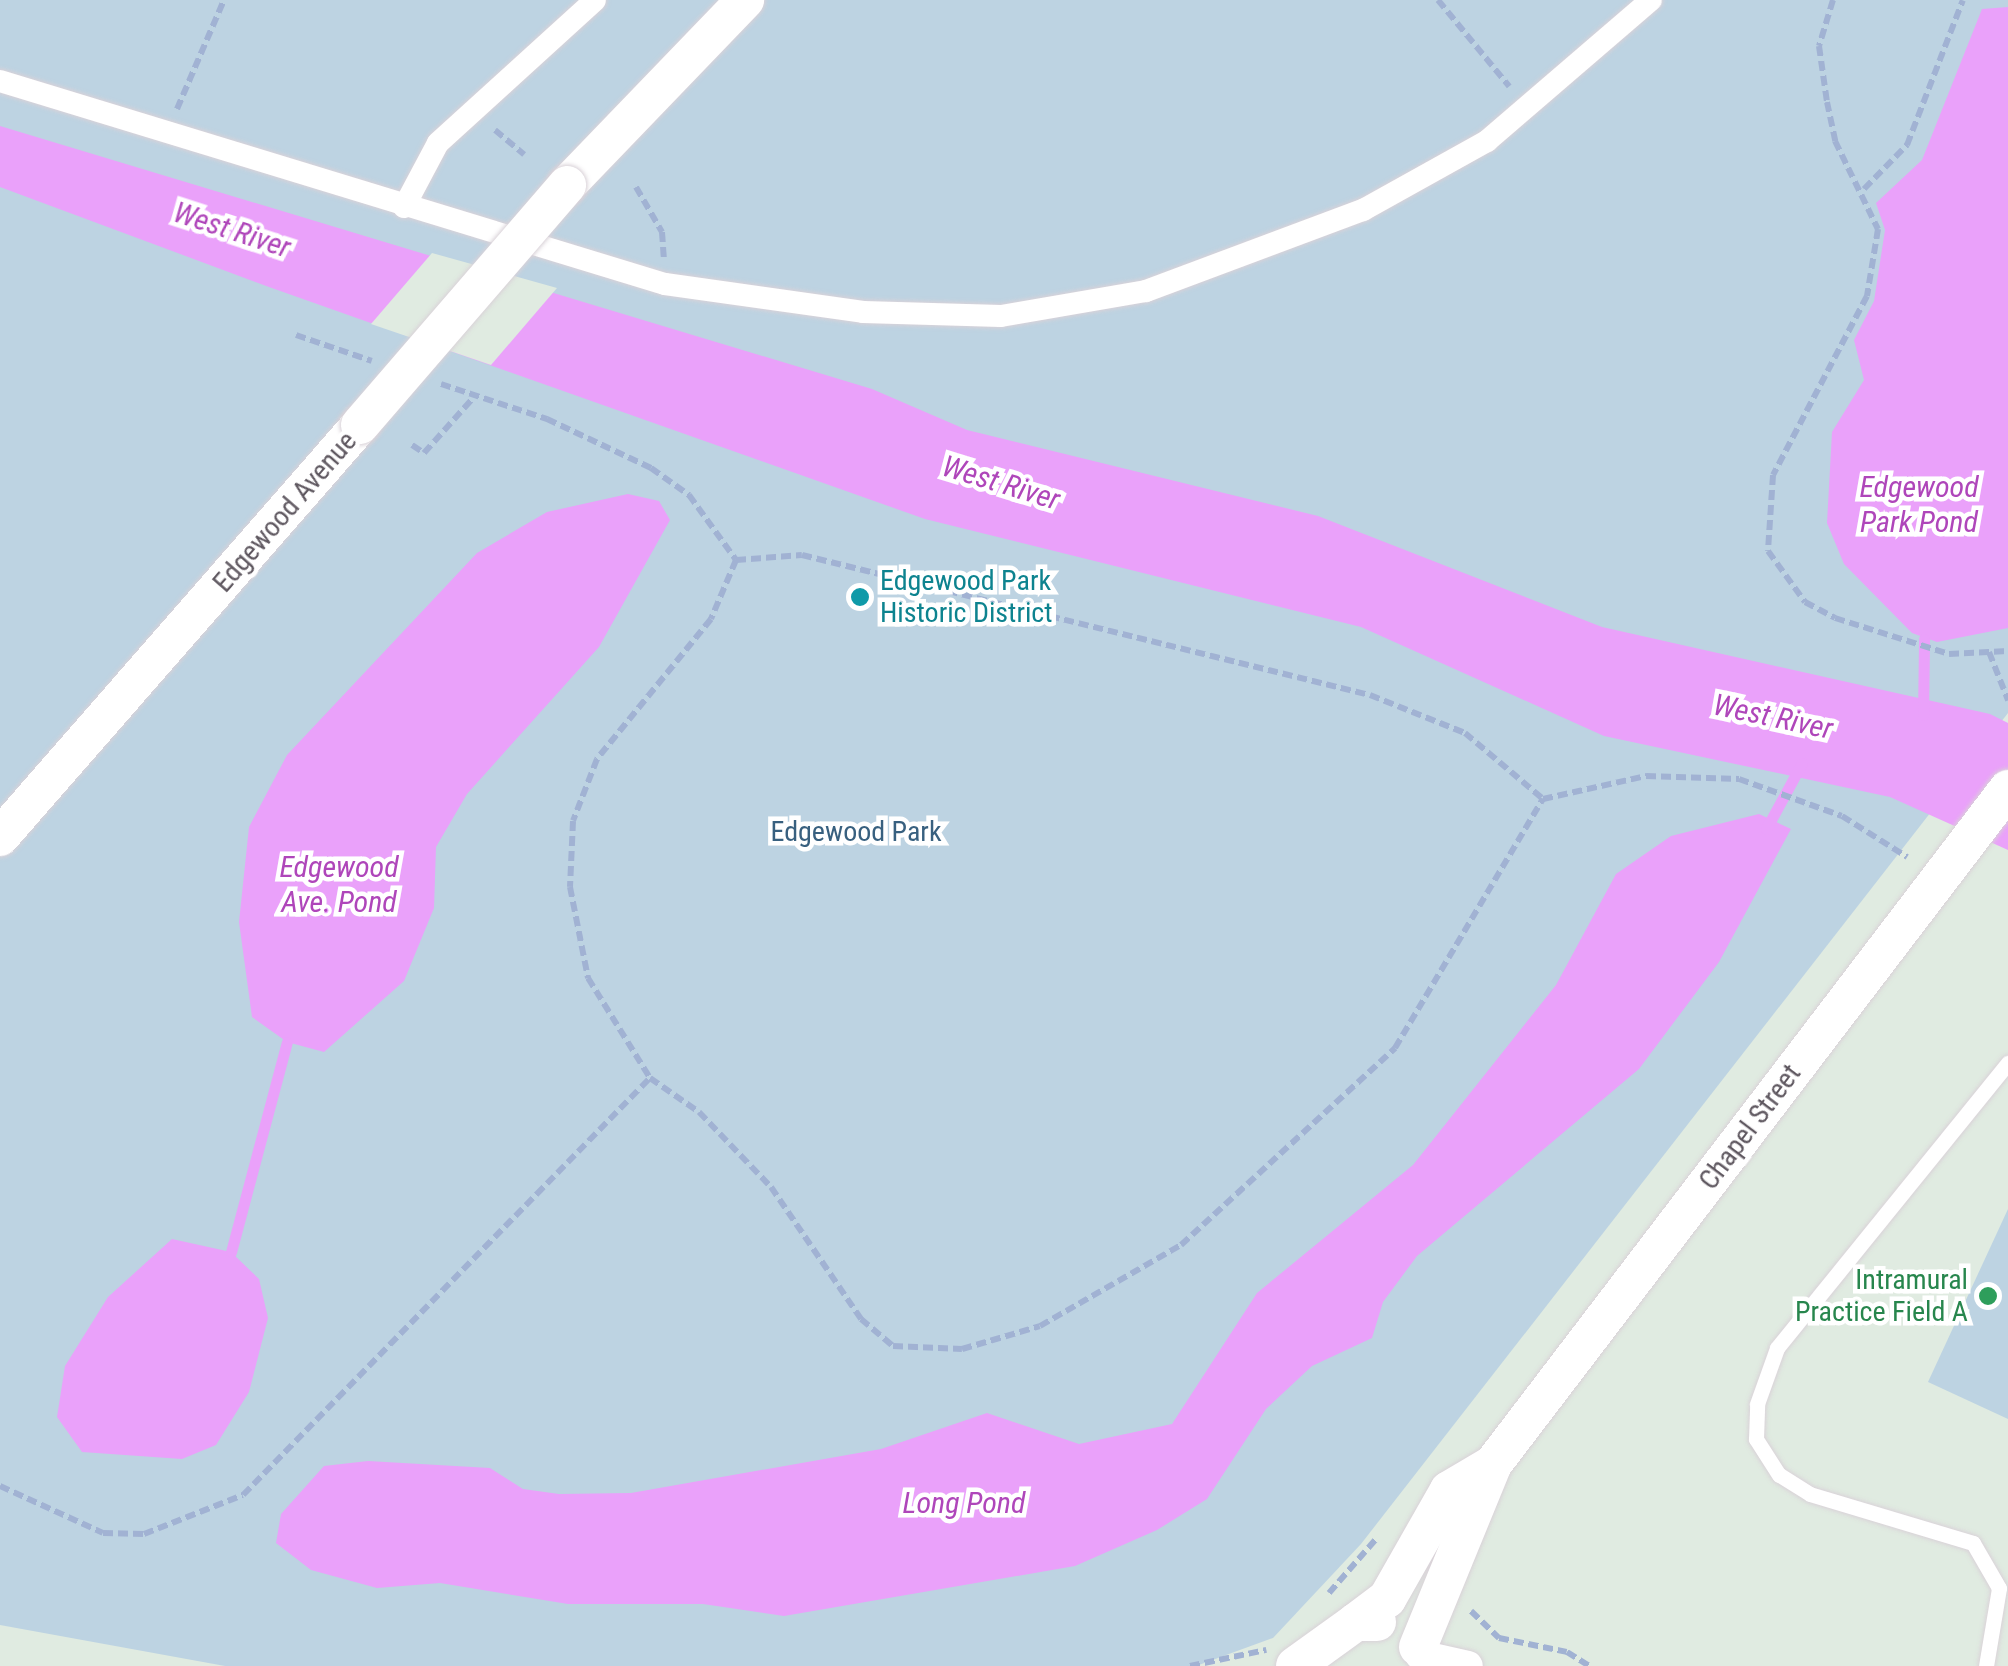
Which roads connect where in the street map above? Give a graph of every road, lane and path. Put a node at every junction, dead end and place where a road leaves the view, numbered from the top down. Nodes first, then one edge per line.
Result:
1 (224, 0) edge
2 (595, 0) edge
3 (713, 0) edge
4 (746, 0) edge
5 (1438, 0) edge
6 (1651, 0) edge
7 (1820, 0) edge
8 (1963, 0) edge
9 (1830, 3) edge
10 (0, 81) edge
11 (1529, 110) junction
12 (165, 135) junction
13 (567, 184) junction
14 (636, 188) dead end
15 (1864, 189) junction
16 (404, 207) junction
17 (665, 284) junction
18 (412, 445) dead end
19 (736, 560) junction
20 (2008, 651) edge
21 (1989, 652) junction
22 (2008, 700) edge
23 (2008, 789) edge
24 (1543, 799) junction
25 (0, 836) edge
26 (1907, 857) dead end
27 (2008, 1063) edge
28 (650, 1078) junction
29 (1493, 1464) junction
30 (0, 1486) edge
31 (1376, 1538) dead end
32 (1464, 1594) dead end
33 (1314, 1610) dead end
34 (1356, 1622) junction
35 (1420, 1656) edge
36 (1286, 1657) edge
37 (1190, 1666) edge
38 (1468, 1666) edge
39 (1590, 1666) edge
40 (1986, 1666) edge

1 - 12 path
2 - 16 street
3 - 13 street, Edgewood Avenue
4 - 13 street, Edgewood Avenue
5 - 11 path
6 - 11 street
7 - 9 path
8 - 15 path
9 - 15 path
10 - 12 street
11 - 17 street
12 - 16 street
13 - 25 street, Edgewood Avenue, bridge
14 - 17 path
15 - 21 path
16 - 17 street
18 - 19 path
19 - 24 path
19 - 28 path
20 - 21 path
21 - 22 path
23 - 29 street, Chapel Street
24 - 26 path
24 - 28 path
27 - 40 lane
28 - 30 path
29 - 34 street, Chapel Street
29 - 35 street, Chapel Street
31 - 33 path
32 - 39 path
34 - 35 street
34 - 36 street, Chapel Street
35 - 38 street
36 - 37 path

